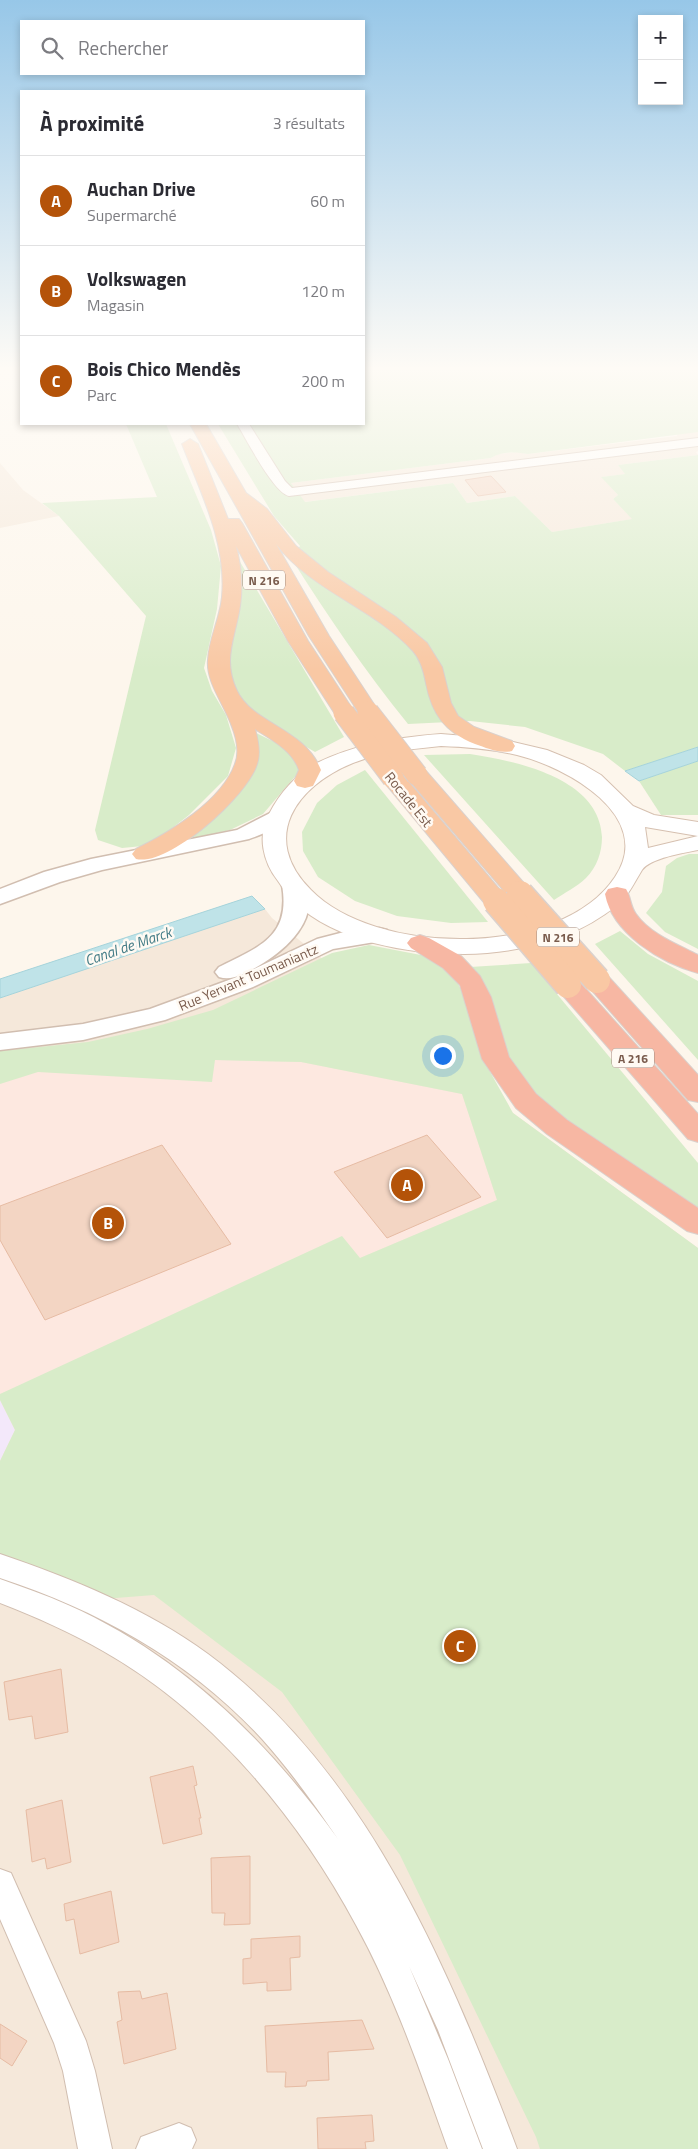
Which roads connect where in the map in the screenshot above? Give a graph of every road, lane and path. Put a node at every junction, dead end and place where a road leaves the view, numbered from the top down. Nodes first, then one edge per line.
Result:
1 (199, 470) edge
2 (204, 470) edge
3 (224, 470) edge
4 (272, 470) edge
5 (467, 470) edge
6 (239, 496) junction
7 (231, 699) junction
8 (504, 746) junction
9 (305, 782) junction
10 (624, 810) junction
11 (278, 815) junction
12 (698, 829) edge
13 (698, 843) edge
14 (144, 854) junction
15 (634, 864) junction
16 (293, 886) junction
17 (617, 894) junction
18 (0, 897) edge
19 (379, 935) junction
20 (420, 943) junction
21 (698, 965) edge
22 (596, 980) joint
23 (568, 985) joint
24 (0, 1040) edge
25 (698, 1093) edge
26 (698, 1132) edge
27 (698, 1223) edge
28 (0, 1566) edge
29 (0, 1591) edge
30 (0, 1884) edge
31 (94, 2149) edge
32 (465, 2149) edge
33 (500, 2149) edge

1 - 7 highway, Rocade Est / N 216, bridge
2 - 23 highway, Rocade Est / N 216, bridge
3 - 6 highway, Rocade Est / N 216
4 - 5 street
6 - 8 highway
6 - 22 highway, Rocade Est / N 216, bridge
7 - 9 highway
7 - 14 highway
8 - 9 main road
8 - 10 main road
9 - 11 main road
10 - 12 main road
10 - 15 main road
11 - 14 street
11 - 16 main road
13 - 15 main road
14 - 18 street
15 - 17 main road
16 - 19 main road
16 - 24 street, Rue Yervant Toumaniantz
17 - 20 main road
17 - 21 highway
19 - 20 main road
19 - 24 street, Rue Yervant Toumaniantz
20 - 27 highway
22 - 25 highway, Rocade Est / A 216
23 - 26 highway, Rocade Est / A 216
28 - 33 street
29 - 32 street
30 - 31 street

